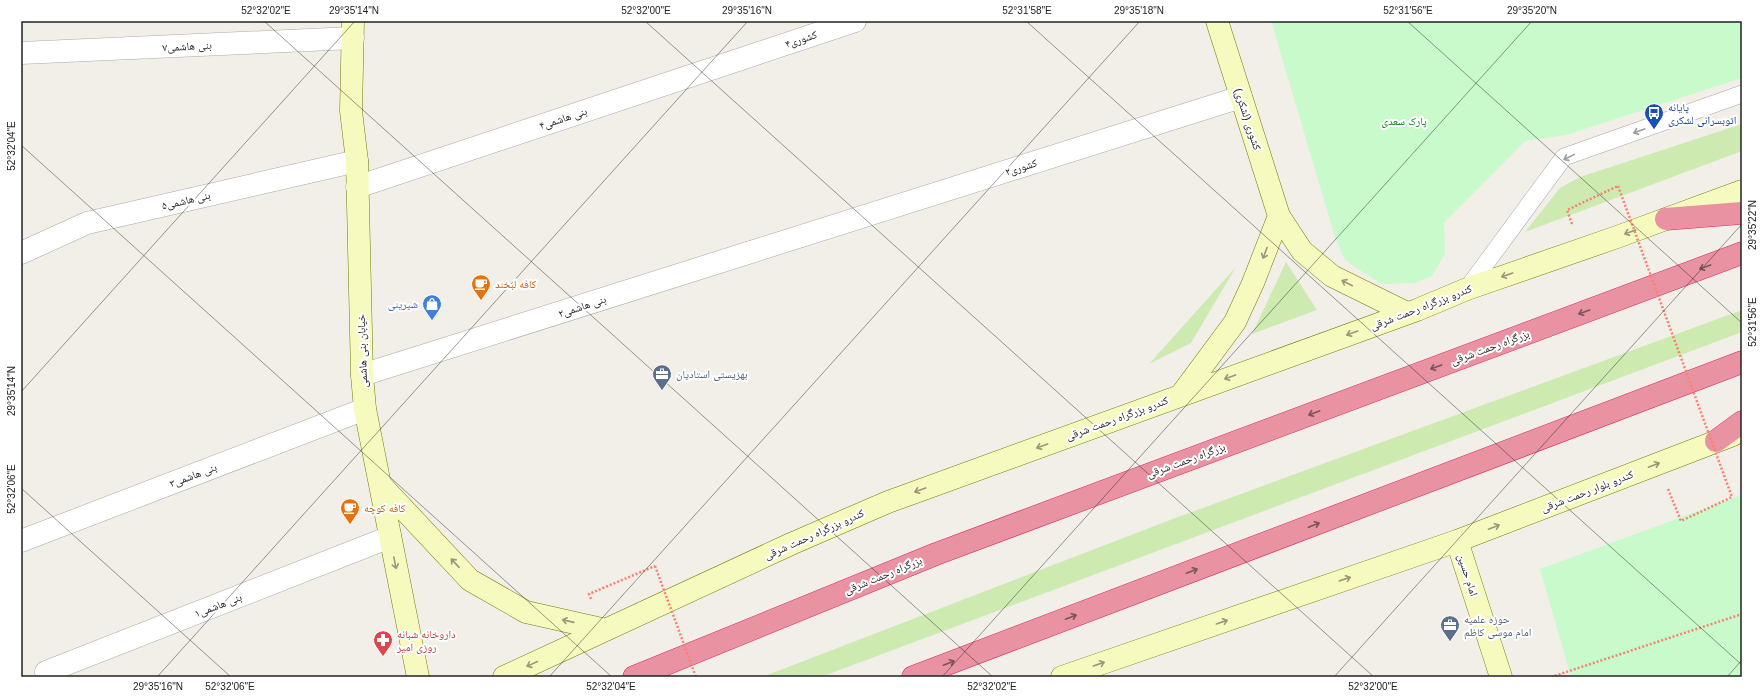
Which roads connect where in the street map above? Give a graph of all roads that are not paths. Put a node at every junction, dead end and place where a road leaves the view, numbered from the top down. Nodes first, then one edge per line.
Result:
1 (855, 21) edge
2 (1217, 21) edge
3 (353, 30) edge
4 (770, 49) joint
5 (21, 53) edge
6 (1742, 94) edge
7 (1241, 97) junction
8 (356, 161) junction
9 (357, 187) junction
10 (1742, 191) edge
11 (1742, 213) edge
12 (1279, 216) junction
13 (1666, 219) junction
14 (801, 236) joint
15 (21, 253) edge
16 (1742, 253) edge
17 (1467, 289) junction
18 (1407, 313) junction
19 (1742, 362) edge
20 (362, 375) junction
21 (1181, 395) junction
22 (365, 409) junction
23 (1742, 422) edge
24 (1742, 432) edge
25 (1716, 441) junction
26 (380, 484) junction
27 (390, 537) junction
28 (21, 541) edge
29 (1457, 541) junction
30 (606, 630) junction
31 (46, 672) dead end
32 (418, 677) edge
33 (504, 677) edge
34 (634, 677) edge
35 (913, 677) edge
36 (1062, 677) edge
37 (1501, 677) edge

1 - 4 street, کشوری۴
2 - 7 main road, کشوری (لشکری)
3 - 5 street, بنی هاشمی۷
3 - 8 main road, خیابان بنی هاشمی
4 - 9 street, ۴بنی هاشمی
6 -> 17 lane
7 - 12 main road, کشوری (لشکری)
7 - 14 street, کشوری۲
8 - 9 main road, خیابان بنی هاشمی
8 - 15 street, بنی هاشمی۵
9 - 20 main road, خیابان بنی هاشمی
10 - 13 main road, کندرو بزرگراه رحمت شرقی
11 - 13 highway
18 -> 12 main road, کشوری (لشکری)
12 -> 21 main road
13 -> 17 main road, کندرو بزرگراه رحمت شرقی
14 - 20 street, ۲بنی هاشمی
16 -> 34 highway, بزرگراه رحمت شرقی
17 - 18 main road, کندرو بزرگراه رحمت شرقی
18 -> 21 main road, کندرو بزرگراه رحمت شرقی
35 -> 19 highway
20 - 22 main road, خیابان بنی هاشمی
21 -> 30 main road, کندرو بزرگراه رحمت شرقی
22 - 26 main road, خیابان بنی هاشمی
22 - 28 street, بنی هاشمی۳
23 - 25 highway
24 - 25 main road
29 -> 25 main road, کندرو بلوار رحمت شرقی
26 - 27 main road, خیابان بنی هاشمی
30 -> 26 main road
27 - 31 street, بنی هاشمی۱
27 -> 32 main road, خیابان بنی هاشمی
36 -> 29 main road
29 - 37 main road, امام حسین
30 -> 33 main road, کندرو بزرگراه رحمت شرقی

